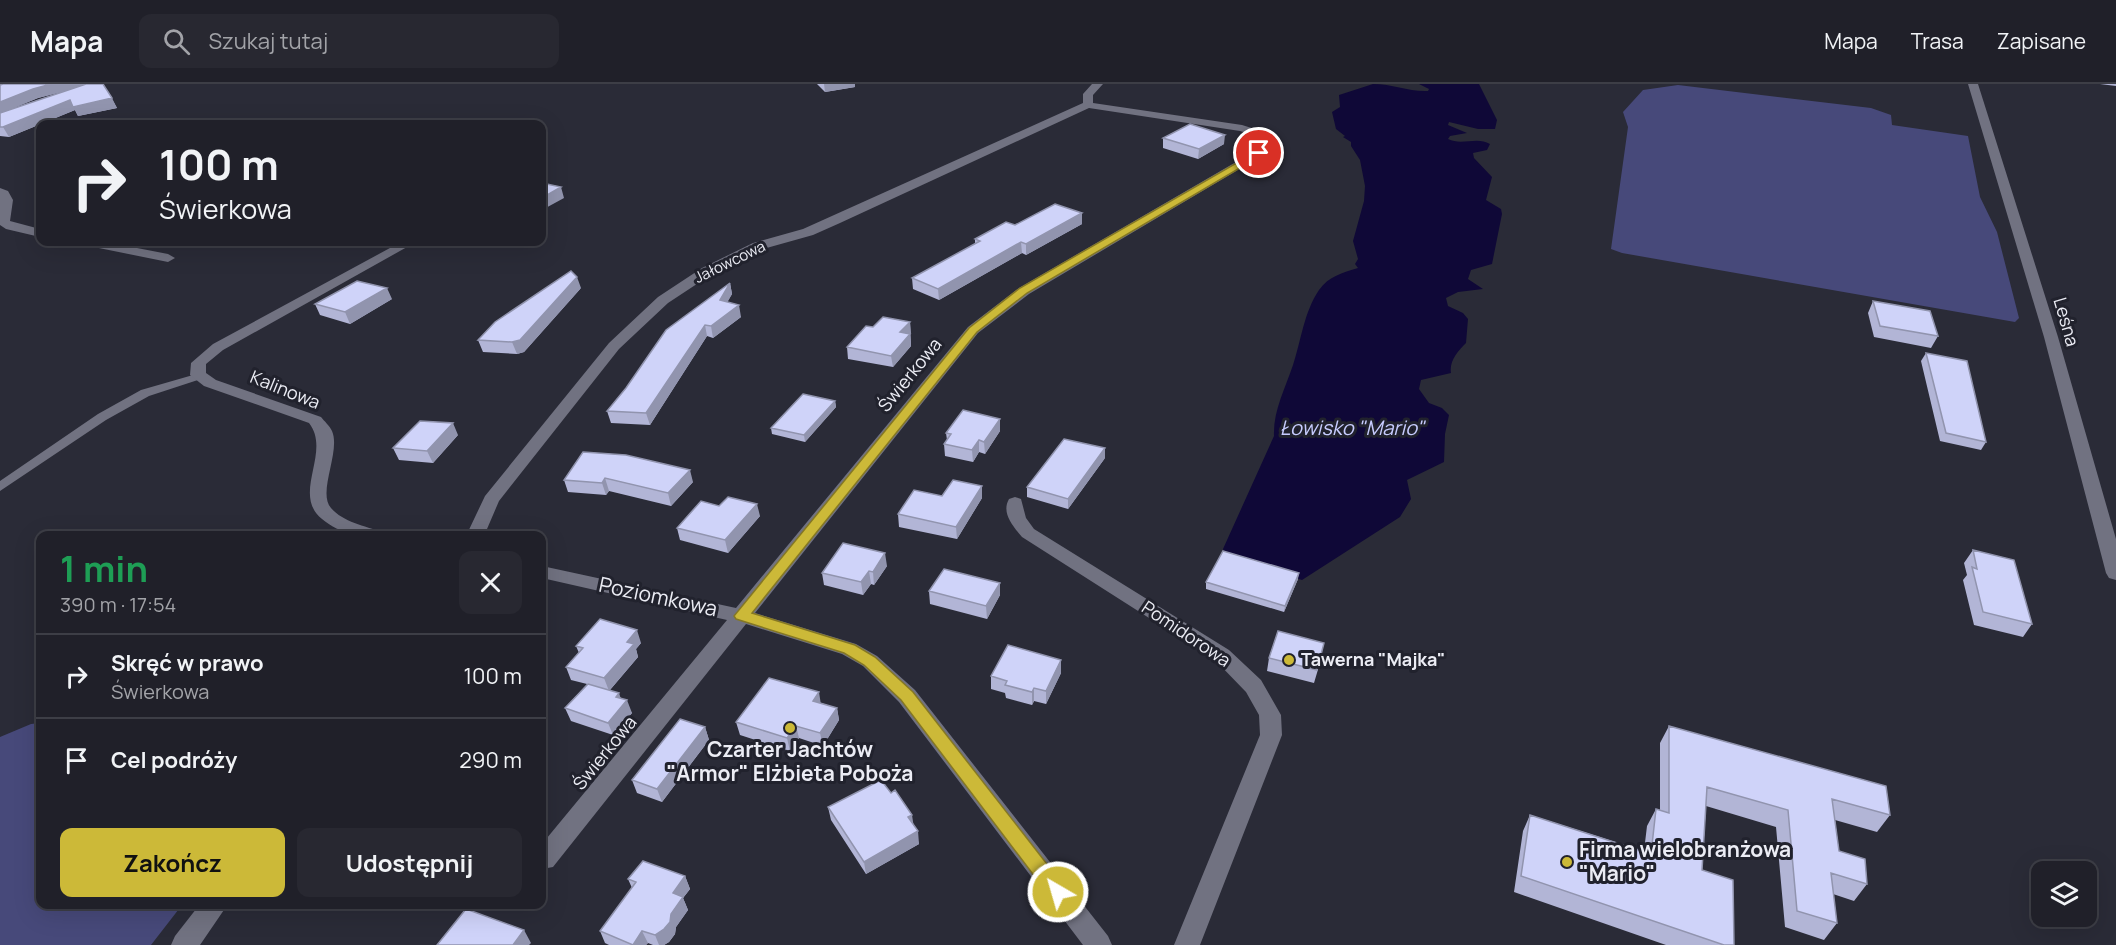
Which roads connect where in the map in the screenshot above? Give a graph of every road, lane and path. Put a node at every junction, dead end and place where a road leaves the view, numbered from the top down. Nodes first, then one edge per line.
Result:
1 (1098, 84) edge
2 (1973, 84) edge
3 (1088, 105) junction
4 (0, 192) edge
5 (36, 232) edge
6 (109, 246) edge
7 (403, 246) edge
8 (168, 258) dead end
9 (200, 376) junction
10 (0, 487) edge
11 (1015, 503) dead end
12 (361, 531) edge
13 (477, 531) edge
14 (546, 573) edge
15 (2116, 573) edge
16 (742, 616) junction
17 (546, 857) edge
18 (212, 909) edge
19 (184, 945) edge
20 (1099, 945) edge
21 (1186, 945) edge

1 - 3 street
2 - 15 street, Leśna
3 - 13 street, Jałowcowa
3 - 16 street, Świerkowa
4 - 5 street
6 - 8 street
7 - 9 street
9 - 10 lane
9 - 12 street, Kalinowa
11 - 21 street, Pomidorowa
14 - 16 street, Poziomkowa
16 - 17 street, Świerkowa
16 - 20 street, Poziomkowa
18 - 19 street

